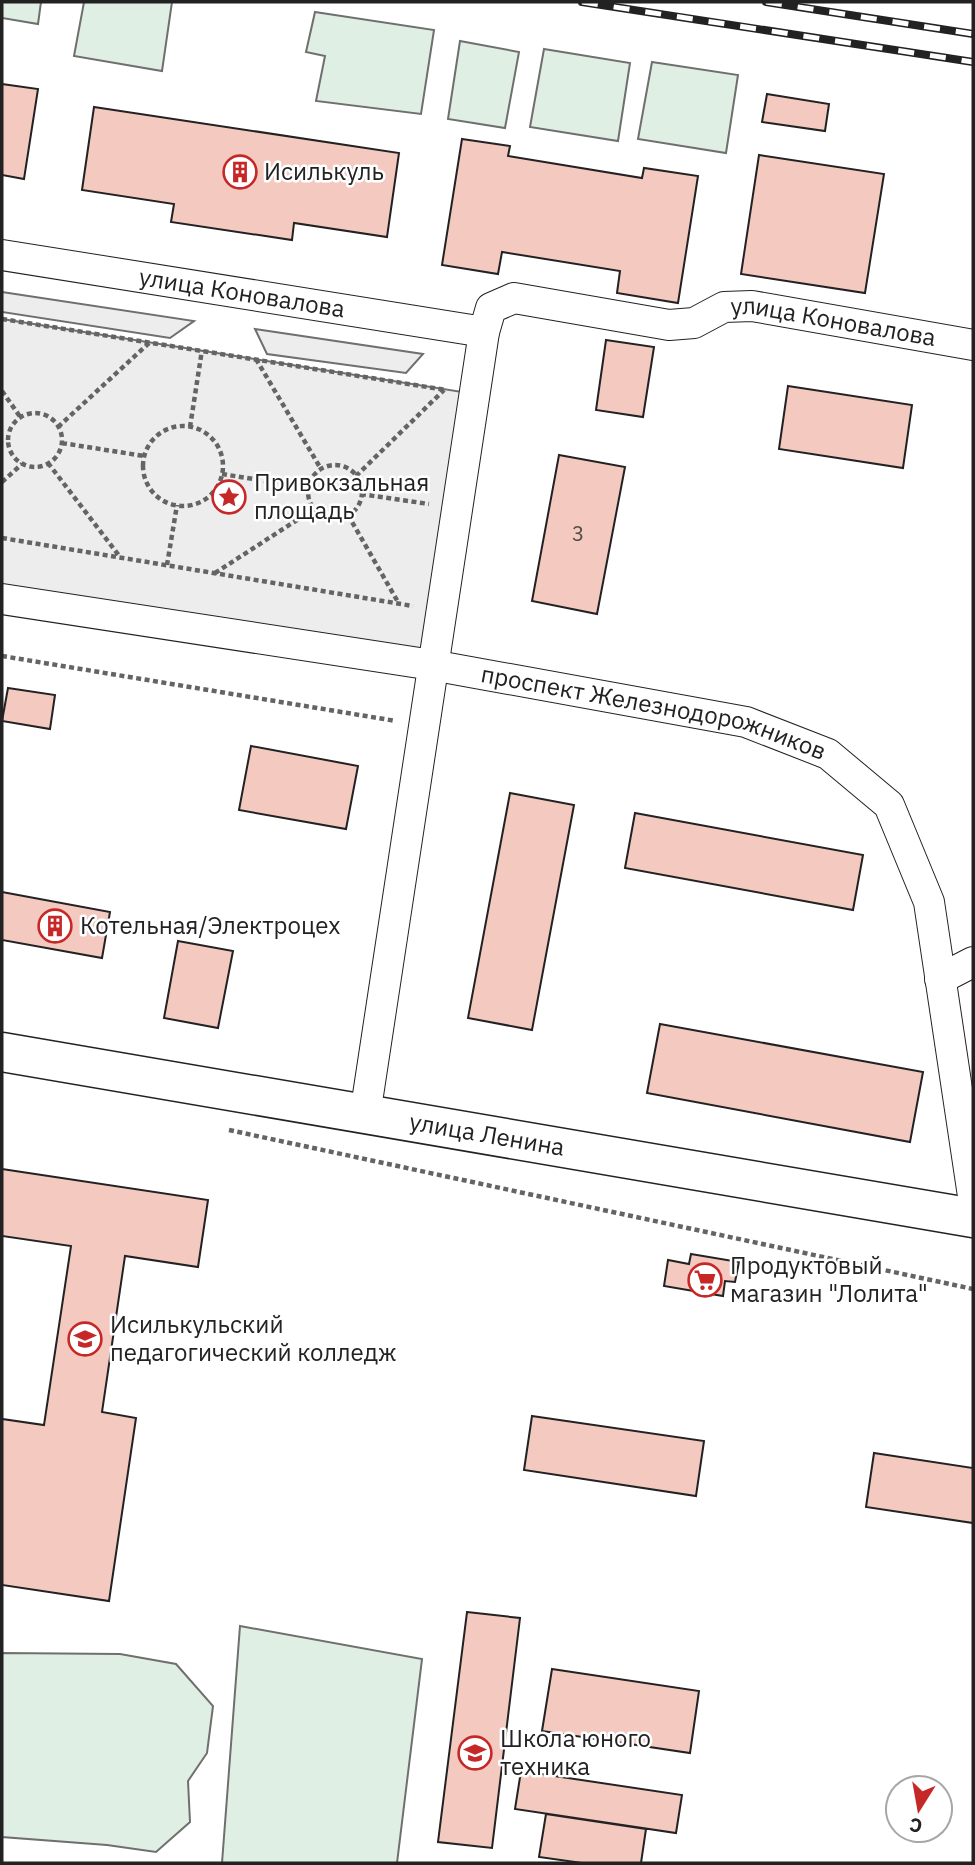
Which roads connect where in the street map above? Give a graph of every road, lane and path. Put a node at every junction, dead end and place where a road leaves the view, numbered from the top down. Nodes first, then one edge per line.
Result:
1 (2, 255) edge
2 (2, 319) edge
3 (487, 320) junction
4 (150, 342) junction
5 (973, 345) edge
6 (202, 350) junction
7 (256, 359) junction
8 (444, 390) junction
9 (2, 391) edge
10 (475, 394) junction
11 (21, 418) junction
12 (58, 427) junction
13 (190, 427) junction
14 (2, 435) edge
15 (9, 436) junction
16 (61, 443) junction
17 (144, 456) junction
18 (22, 464) junction
19 (48, 464) junction
20 (321, 469) junction
21 (222, 474) junction
22 (356, 476) junction
23 (2, 482) edge
24 (309, 488) junction
25 (362, 494) junction
26 (177, 505) junction
27 (314, 509) junction
28 (457, 509) junction
29 (348, 515) junction
30 (2, 538) edge
31 (120, 557) junction
32 (167, 565) junction
33 (215, 573) junction
34 (2, 599) edge
35 (398, 603) junction
36 (442, 610) junction
37 (2, 656) edge
38 (433, 665) junction
39 (424, 726) junction
40 (973, 962) edge
41 (940, 979) junction
42 (2, 1052) edge
43 (365, 1115) junction
44 (225, 1129) dead end
45 (973, 1196) edge
46 (973, 1218) edge
47 (973, 1289) edge

1 - 3 street, улица Коновалова
2 - 4 path
3 - 5 street, улица Коновалова
3 - 10 street
4 - 6 path
4 - 12 path
6 - 7 path
6 - 13 path
7 - 8 path
7 - 20 path
8 - 10 path
8 - 22 path
9 - 11 path
10 - 28 street
11 - 12 path
11 - 15 path
12 - 16 path
13 - 17 path
13 - 21 path
14 - 15 path
15 - 18 path
16 - 17 path
16 - 19 path
17 - 26 path
18 - 19 path
18 - 23 path
19 - 31 path
20 - 22 path
20 - 24 path
21 - 24 path
21 - 26 path
22 - 25 path
24 - 27 path
25 - 28 path
25 - 29 path
26 - 32 path
27 - 29 path
27 - 33 path
28 - 36 street
29 - 35 path
30 - 31 path
31 - 32 path
32 - 33 path
33 - 35 path
34 - 38 street, проспект Железнодорожников
35 - 36 path
36 - 38 street
37 - 39 path
38 - 39 street
38 - 41 street, проспект Железнодорожников
39 - 43 street
40 - 41 street
41 - 45 street, проспект Железнодорожников
42 - 43 street, улица Ленина
43 - 46 street, улица Ленина
44 - 47 path

